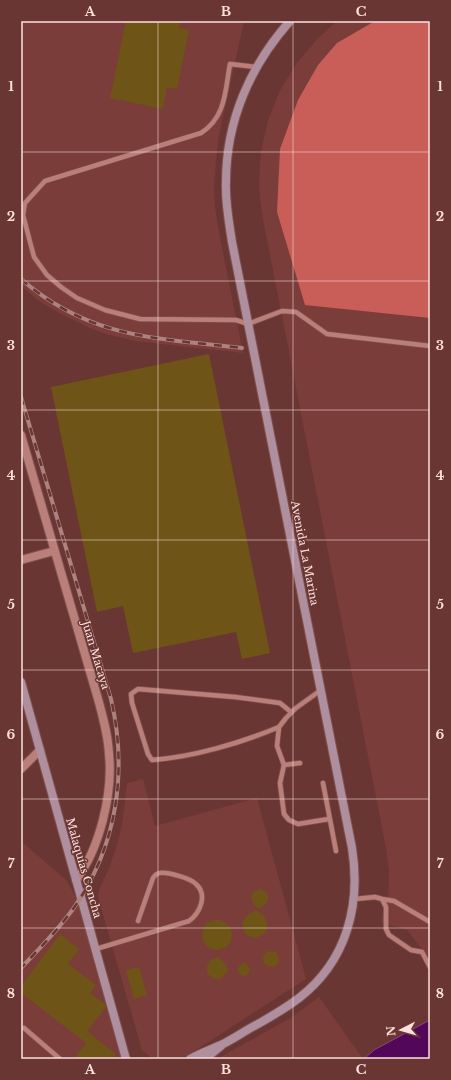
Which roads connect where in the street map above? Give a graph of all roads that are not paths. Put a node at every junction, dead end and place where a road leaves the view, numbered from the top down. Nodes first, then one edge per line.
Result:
1 (290, 21) edge
2 (256, 67) junction
3 (248, 324) junction
4 (430, 346) edge
5 (21, 435) edge
6 (54, 551) junction
7 (21, 560) edge
8 (21, 682) edge
9 (320, 690) junction
10 (291, 712) junction
11 (279, 727) junction
12 (40, 750) junction
13 (300, 763) dead end
14 (284, 765) junction
15 (21, 769) edge
16 (323, 783) dead end
17 (329, 820) junction
18 (336, 851) dead end
19 (76, 880) junction
20 (355, 899) junction
21 (382, 899) junction
22 (138, 922) dead end
23 (430, 922) edge
24 (96, 949) junction
25 (430, 967) edge
26 (24, 1028) dead end
27 (222, 1044) junction
28 (60, 1059) edge
29 (126, 1059) edge
30 (190, 1059) edge
31 (205, 1059) edge

1 - 2 main road, Avenida La Marina
2 - 3 main road, Avenida La Marina
2 - 3 lane
3 - 4 lane
3 - 9 main road, Avenida La Marina
5 - 6 street, Juan Macaya
6 - 7 street
6 - 19 street, Juan Macaya
8 - 12 main road, Malaquías Concha
9 - 10 lane
9 - 20 main road, Avenida La Marina
10 - 11 lane
10 - 11 lane
11 - 14 lane
12 - 15 street
12 - 19 main road, Malaquías Concha
13 - 14 lane
14 - 17 lane
16 - 17 lane
17 - 18 lane
19 - 24 main road, Malaquías Concha
20 - 21 lane
20 - 27 main road, Avenida La Marina
21 - 23 lane
21 - 25 lane
22 - 24 lane
24 - 29 main road, Malaquías Concha
26 - 28 lane
27 - 30 main road, Avenida La Marina
27 - 31 main road, Avenida La Marina

